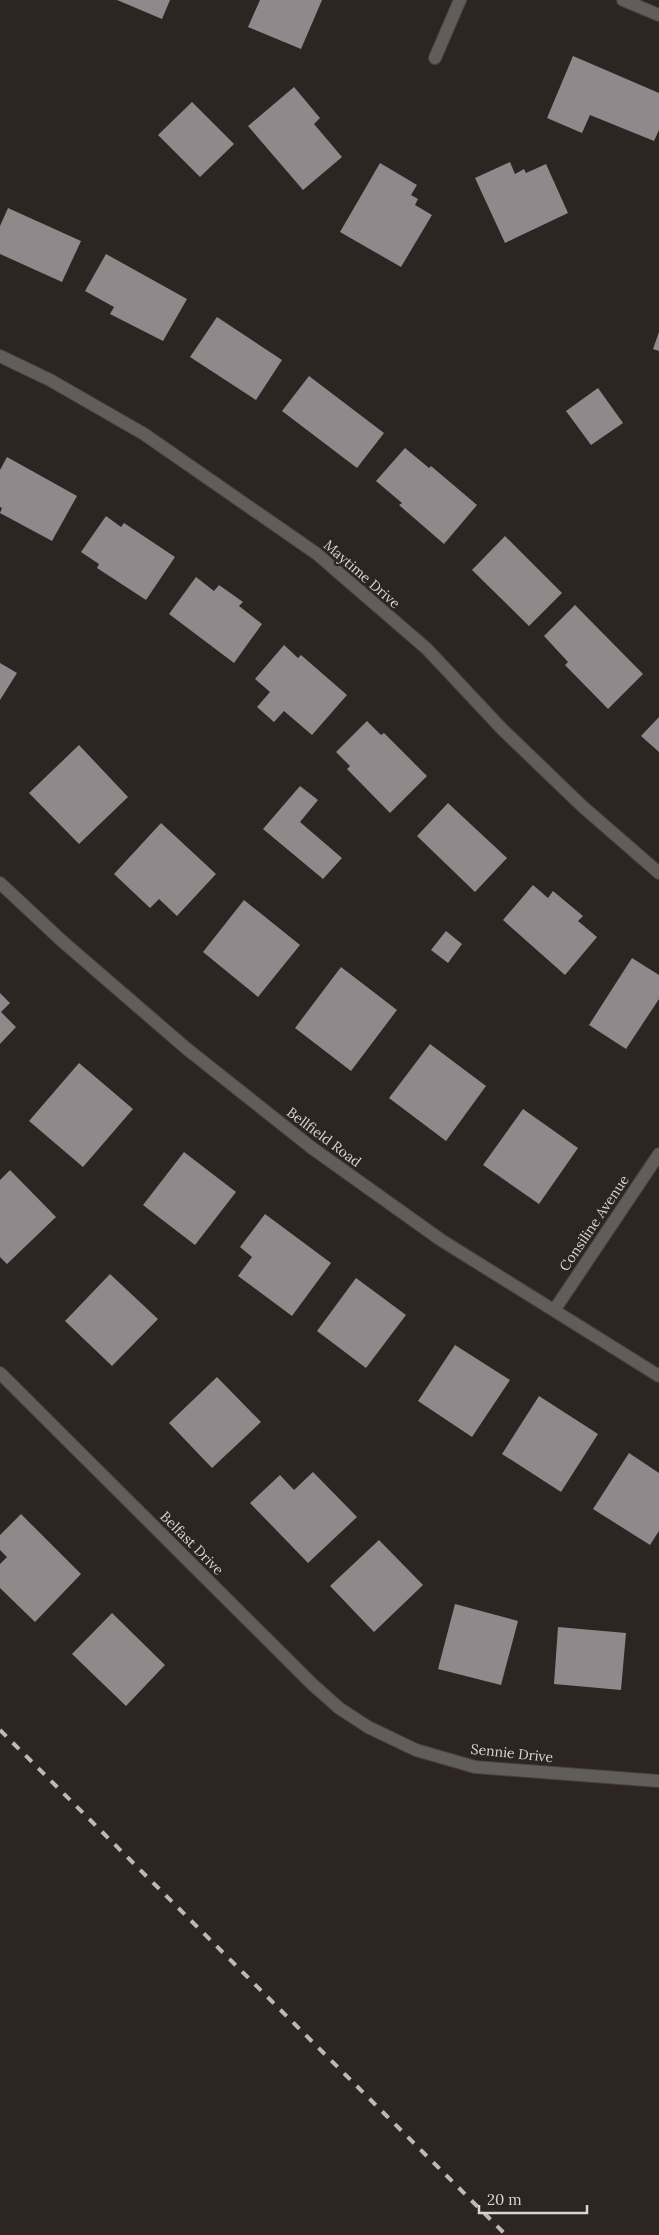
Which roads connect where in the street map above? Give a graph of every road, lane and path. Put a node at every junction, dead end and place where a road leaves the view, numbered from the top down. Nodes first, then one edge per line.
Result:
1 (460, 0) edge
2 (623, 0) edge
3 (659, 16) edge
4 (435, 58) dead end
5 (0, 356) edge
6 (659, 873) edge
7 (0, 883) edge
8 (659, 1154) edge
9 (554, 1309) junction
10 (0, 1373) edge
11 (659, 1376) edge
12 (368, 1727) joint
13 (659, 1781) edge

1 - 4 street
2 - 3 street
5 - 6 street, Maytime Drive
7 - 9 street, Bellfield Road
8 - 9 street, Consiline Avenue
9 - 11 street, Bellfield Road
10 - 12 street, Belfast Drive
12 - 13 street, Sennie Drive

